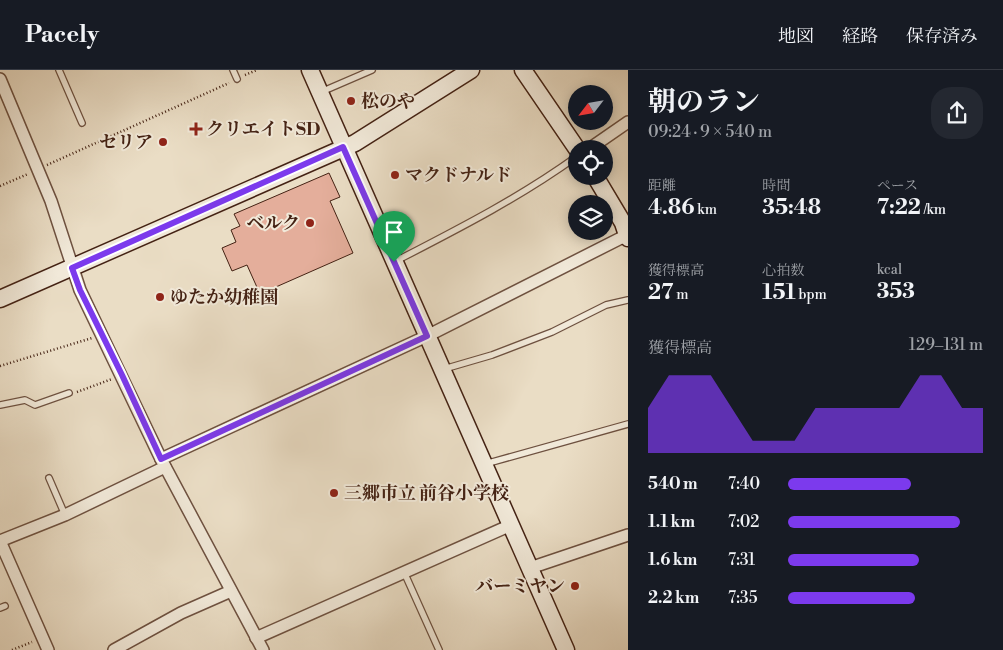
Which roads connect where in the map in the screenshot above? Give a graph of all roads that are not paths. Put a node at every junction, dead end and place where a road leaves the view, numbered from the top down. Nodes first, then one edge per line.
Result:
1 (59, 70) edge
2 (233, 70) edge
3 (310, 70) edge
4 (372, 70) edge
5 (471, 70) edge
6 (523, 70) edge
7 (0, 79) edge
8 (237, 79) road end
9 (319, 93) junction
10 (628, 122) edge
11 (82, 123) dead end
12 (571, 140) edge
13 (602, 140) edge
14 (343, 147) junction
15 (568, 164) edge
16 (600, 185) edge
17 (628, 236) edge
18 (394, 262) junction
19 (72, 268) junction
20 (0, 299) edge
21 (628, 300) edge
22 (427, 336) junction
23 (442, 370) junction
24 (69, 394) road end
25 (0, 405) edge
26 (628, 424) edge
27 (163, 463) junction
28 (483, 464) junction
29 (49, 478) dead end
30 (66, 515) junction
31 (511, 525) junction
32 (628, 536) edge
33 (0, 541) edge
34 (530, 568) junction
35 (404, 572) junction
36 (231, 591) junction
37 (256, 638) junction
38 (48, 650) edge
39 (114, 650) edge
40 (263, 650) edge
41 (439, 650) edge
42 (566, 650) edge

1 - 11 lane
2 - 8 lane
3 - 9 street
4 - 9 lane
5 - 14 street
6 - 12 street
7 - 19 street
9 - 14 street
10 - 13 street
14 - 18 street
14 - 19 street
15 - 18 lane
16 - 17 street
17 - 22 street
18 - 22 street
19 - 20 street
19 - 27 street
21 - 23 lane
22 - 23 street
22 - 27 street
23 - 28 street
24 - 25 lane
26 - 28 lane
27 - 30 street
27 - 36 street
28 - 31 street
29 - 30 lane
30 - 33 street
31 - 34 street
31 - 35 street
32 - 34 street
33 - 38 street
34 - 42 street
35 - 37 street
35 - 41 lane
36 - 37 street
36 - 39 street
37 - 40 street

